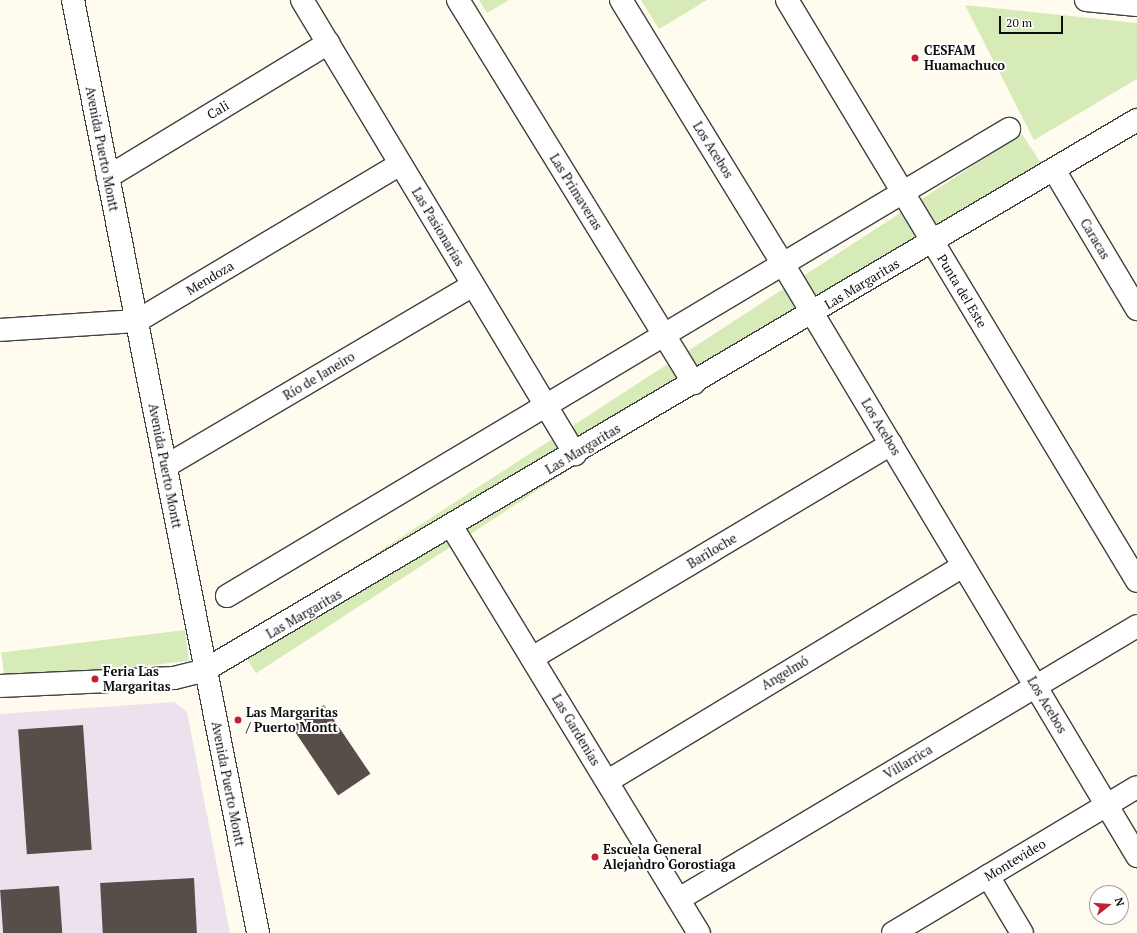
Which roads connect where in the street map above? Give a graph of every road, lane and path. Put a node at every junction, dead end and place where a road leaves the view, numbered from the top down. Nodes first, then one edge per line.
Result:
1 (73, 0) edge
2 (302, 0) edge
3 (458, 0) edge
4 (621, 0) edge
5 (787, 0) edge
6 (1086, 0) edge
7 (1137, 5) edge
8 (328, 43) junction
9 (1137, 120) edge
10 (1009, 129) dead end
11 (400, 164) junction
12 (1054, 170) junction
13 (108, 177) junction
14 (903, 192) junction
15 (933, 242) junction
16 (783, 264) junction
17 (473, 285) junction
18 (1137, 309) edge
19 (812, 313) junction
20 (137, 321) junction
21 (0, 330) edge
22 (664, 334) junction
23 (694, 383) junction
24 (546, 405) junction
25 (891, 444) junction
26 (575, 454) junction
27 (166, 466) junction
28 (452, 527) junction
29 (963, 566) junction
30 (1137, 581) edge
31 (227, 596) dead end
32 (1137, 626) edge
33 (532, 658) junction
34 (205, 670) junction
35 (0, 686) edge
36 (1036, 686) junction
37 (608, 781) junction
38 (1137, 787) edge
39 (1106, 805) junction
40 (1137, 856) edge
41 (988, 876) junction
42 (679, 899) junction
43 (258, 933) edge
44 (699, 933) edge
45 (892, 933) edge
46 (1022, 933) edge

1 - 13 street, Avenida Puerto Montt
2 - 8 street, Las Pasionarias
3 - 22 street, Las Primaveras
4 - 16 street, Los Acebos
5 - 14 street, Punta del Este
6 - 7 street
8 - 11 street, Las Pasionarias
8 - 13 street, Cali
9 - 12 street, Las Margaritas
10 - 14 street
11 - 17 street, Las Pasionarias
11 - 20 street, Mendoza
12 - 15 street, Las Margaritas
12 - 18 street, Caracas
13 - 20 street, Avenida Puerto Montt
14 - 15 street, Punta del Este
14 - 16 street
15 - 19 street, Las Margaritas
15 - 30 street, Punta del Este
16 - 19 street, Los Acebos
16 - 22 street
17 - 24 street, Las Pasionarias
17 - 27 street, Río de Janeiro
19 - 23 street, Las Margaritas
19 - 25 street, Los Acebos
20 - 21 street, Mendoza
20 - 27 street, Avenida Puerto Montt
22 - 23 street, Las Primaveras
22 - 24 street
23 - 26 street, Las Margaritas
24 - 26 street, Las Pasionarias
24 - 31 street
25 - 29 street, Los Acebos
25 - 33 street, Bariloche
26 - 28 street, Las Margaritas
27 - 34 street, Avenida Puerto Montt
28 - 33 street, Las Gardenias
28 - 34 street, Las Margaritas
29 - 36 street, Los Acebos
29 - 37 street, Angelmó
32 - 36 street, Villarrica
33 - 37 street, Las Gardenias
34 - 35 street, Las Margaritas
34 - 43 street, Avenida Puerto Montt
36 - 39 street, Los Acebos
36 - 42 street, Villarrica
37 - 42 street, Las Gardenias
38 - 39 street, Montevideo
39 - 40 street, Los Acebos
39 - 41 street, Montevideo
41 - 45 street, Montevideo
41 - 46 street
42 - 44 street, Las Gardenias

